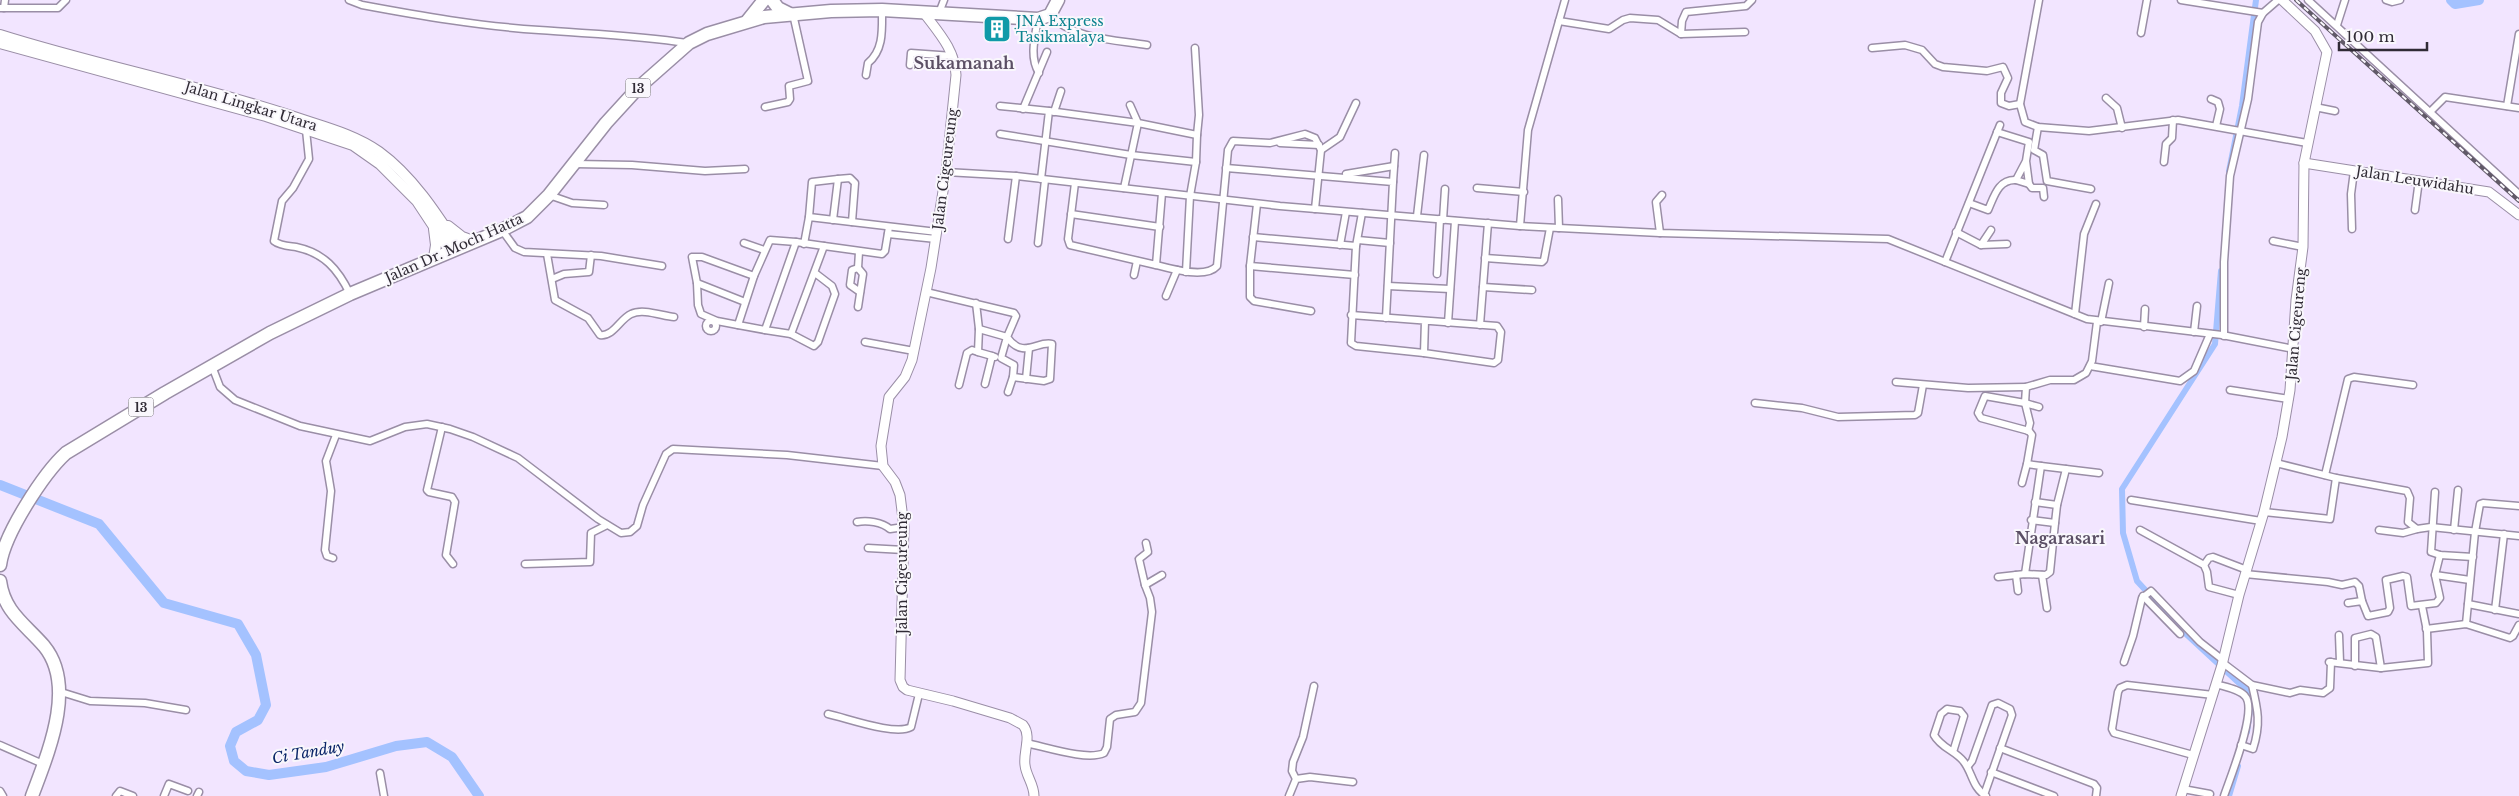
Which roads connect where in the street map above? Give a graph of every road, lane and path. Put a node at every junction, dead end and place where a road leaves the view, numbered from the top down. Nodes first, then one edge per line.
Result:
1 (5, 0) edge
2 (66, 0) edge
3 (349, 0) edge
4 (765, 0) edge
5 (772, 0) edge
6 (944, 0) edge
7 (1058, 0) edge
8 (1565, 0) edge
9 (1752, 0) edge
10 (2039, 0) edge
11 (2147, 0) edge
12 (2181, 0) edge
13 (2278, 0) edge
14 (2282, 0) edge
15 (2308, 0) edge
16 (2345, 0) edge
17 (2386, 0) edge
18 (2400, 0) edge
19 (2, 8) edge
20 (882, 10) junction
21 (2258, 11) junction
22 (924, 13) junction
23 (939, 13) junction
24 (791, 14) junction
25 (1050, 14) junction
26 (768, 16) junction
27 (1038, 19) junction
28 (748, 20) junction
29 (1559, 21) junction
30 (2337, 25) junction
31 (1745, 32) dead end
32 (2141, 33) dead end
33 (1681, 34) junction
34 (2519, 34) edge
35 (0, 35) edge
36 (688, 43) junction
37 (0, 44) edge
38 (1147, 45) dead end
39 (1195, 48) dead end
40 (1872, 48) dead end
41 (1046, 52) dead end
42 (954, 56) junction
43 (910, 65) dead end
44 (1039, 73) junction
45 (866, 75) dead end
46 (1061, 91) dead end
47 (2106, 98) dead end
48 (2211, 99) dead end
49 (1356, 103) dead end
50 (2020, 104) junction
51 (1130, 105) dead end
52 (1000, 106) dead end
53 (2507, 106) junction
54 (765, 107) dead end
55 (2315, 107) junction
56 (1023, 108) junction
57 (2519, 108) edge
58 (2335, 111) dead end
59 (1052, 112) junction
60 (2430, 112) junction
61 (2173, 120) junction
62 (1138, 123) junction
63 (2000, 125) dead end
64 (2216, 126) junction
65 (2038, 127) junction
66 (2122, 128) junction
67 (306, 130) junction
68 (2238, 131) junction
69 (1997, 132) junction
70 (1000, 134) dead end
71 (1197, 135) junction
72 (1045, 142) junction
73 (1275, 143) junction
74 (2307, 143) junction
75 (1320, 148) junction
76 (1395, 153) dead end
77 (1131, 155) junction
78 (1424, 155) dead end
79 (2026, 161) junction
80 (1196, 162) junction
81 (2164, 162) dead end
82 (2304, 163) junction
83 (573, 164) junction
84 (388, 165) junction
85 (1394, 166) junction
86 (1226, 168) junction
87 (745, 169) dead end
88 (2354, 171) junction
89 (946, 172) junction
90 (1318, 174) junction
91 (1016, 176) junction
92 (1336, 176) junction
93 (838, 179) junction
94 (1043, 179) junction
95 (2016, 180) junction
96 (2419, 180) junction
97 (1393, 182) junction
98 (1075, 183) junction
99 (2029, 184) junction
100 (1124, 188) junction
101 (1477, 188) dead end
102 (1445, 189) dead end
103 (2091, 189) dead end
104 (1524, 192) junction
105 (1162, 193) junction
106 (2519, 194) edge
107 (1662, 195) dead end
108 (549, 196) junction
109 (1190, 196) junction
110 (2044, 197) dead end
111 (1223, 199) junction
112 (1558, 199) dead end
113 (1969, 203) junction
114 (1257, 204) junction
115 (2096, 204) dead end
116 (604, 205) dead end
117 (1315, 209) junction
118 (2414, 210) dead end
119 (1346, 212) junction
120 (1362, 213) junction
121 (1071, 214) junction
122 (1392, 215) junction
123 (2519, 215) edge
124 (1417, 216) junction
125 (809, 217) junction
126 (1441, 219) junction
127 (833, 220) junction
128 (1455, 221) junction
129 (852, 222) junction
130 (437, 223) junction
131 (1488, 223) junction
132 (1520, 226) junction
133 (1160, 228) junction
134 (1550, 228) junction
135 (1559, 228) junction
136 (2352, 228) dead end
137 (502, 230) junction
138 (889, 230) junction
139 (1991, 230) dead end
140 (1956, 232) junction
141 (1660, 233) junction
142 (937, 236) junction
143 (1253, 237) junction
144 (1008, 239) dead end
145 (473, 241) junction
146 (2273, 241) dead end
147 (796, 242) junction
148 (744, 243) dead end
149 (1038, 243) dead end
150 (1357, 243) junction
151 (804, 244) junction
152 (1390, 244) junction
153 (2007, 244) dead end
154 (1340, 245) junction
155 (1981, 245) junction
156 (824, 246) junction
157 (2302, 247) junction
158 (454, 249) junction
159 (764, 250) junction
160 (859, 252) junction
161 (547, 254) junction
162 (591, 256) junction
163 (434, 258) junction
164 (1485, 258) junction
165 (1137, 261) junction
166 (1945, 262) junction
167 (1156, 264) junction
168 (662, 266) dead end
169 (1250, 266) junction
170 (858, 268) junction
171 (1177, 270) junction
172 (1186, 272) junction
173 (815, 273) junction
174 (1437, 274) dead end
175 (1134, 275) dead end
176 (754, 276) junction
177 (1355, 276) junction
178 (552, 279) junction
179 (697, 283) junction
180 (2109, 283) dead end
181 (1388, 286) junction
182 (1483, 287) junction
183 (1450, 290) junction
184 (1532, 290) dead end
185 (860, 292) junction
186 (350, 294) junction
187 (925, 295) junction
188 (1166, 296) dead end
189 (746, 302) junction
190 (976, 303) junction
191 (2197, 306) dead end
192 (858, 307) dead end
193 (2145, 309) dead end
194 (1311, 311) dead end
195 (2075, 314) junction
196 (1351, 315) junction
197 (674, 317) dead end
198 (1386, 318) junction
199 (1425, 321) junction
200 (2099, 322) junction
201 (1448, 323) junction
202 (738, 325) junction
203 (1480, 325) junction
204 (2144, 327) junction
205 (979, 329) junction
206 (765, 330) junction
207 (2194, 332) junction
208 (791, 334) junction
209 (2212, 334) junction
210 (2223, 336) junction
211 (1007, 337) junction
212 (865, 342) dead end
213 (1028, 348) junction
214 (2294, 349) junction
215 (914, 351) junction
216 (978, 352) junction
217 (1424, 353) junction
218 (992, 356) junction
219 (1001, 358) junction
220 (212, 365) junction
221 (2090, 366) junction
222 (1013, 377) junction
223 (1026, 379) junction
224 (1896, 382) dead end
225 (985, 384) dead end
226 (959, 385) dead end
227 (1923, 385) junction
228 (2414, 385) dead end
229 (2026, 387) junction
230 (2230, 390) dead end
231 (1008, 392) dead end
232 (2289, 399) junction
233 (2025, 403) junction
234 (1755, 404) dead end
235 (2039, 407) dead end
236 (442, 426) junction
237 (2028, 431) junction
238 (336, 435) junction
239 (2276, 463) junction
240 (2027, 464) junction
241 (883, 466) junction
242 (2041, 466) junction
243 (2066, 469) junction
244 (2099, 473) dead end
245 (2325, 475) junction
246 (2336, 478) junction
247 (2022, 483) dead end
248 (2458, 490) dead end
249 (2434, 492) dead end
250 (2130, 500) dead end
251 (2035, 502) junction
252 (2057, 505) junction
253 (2519, 506) edge
254 (2264, 512) junction
255 (2031, 520) junction
256 (2261, 521) junction
257 (856, 522) dead end
258 (2056, 524) junction
259 (607, 525) junction
260 (904, 527) junction
261 (2431, 527) junction
262 (2417, 529) junction
263 (2140, 530) dead end
264 (2378, 530) dead end
265 (2454, 530) junction
266 (2475, 532) junction
267 (2504, 534) junction
268 (2519, 536) edge
269 (1146, 543) dead end
270 (868, 548) dead end
271 (904, 550) junction
272 (2440, 555) junction
273 (2473, 557) junction
274 (333, 558) dead end
275 (453, 564) dead end
276 (525, 564) dead end
277 (0, 565) edge
278 (2204, 565) junction
279 (2246, 572) junction
280 (2025, 574) junction
281 (1162, 575) dead end
282 (2016, 575) junction
283 (2042, 575) junction
284 (2435, 575) junction
285 (1998, 577) dead end
286 (2470, 580) junction
287 (0, 581) edge
288 (1145, 585) junction
289 (2018, 591) dead end
290 (2145, 594) junction
291 (2239, 595) junction
292 (2362, 601) junction
293 (2348, 603) dead end
294 (2468, 604) junction
295 (2422, 606) junction
296 (2048, 608) dead end
297 (2495, 610) junction
298 (2519, 614) edge
299 (2466, 624) junction
300 (2519, 625) edge
301 (2426, 629) junction
302 (2180, 634) dead end
303 (2339, 635) dead end
304 (2124, 662) dead end
305 (2340, 662) junction
306 (2222, 665) junction
307 (2355, 666) junction
308 (2381, 668) junction
309 (2216, 684) junction
310 (2252, 685) junction
311 (1314, 686) dead end
312 (61, 692) junction
313 (920, 694) junction
314 (2213, 695) junction
315 (186, 710) dead end
316 (828, 714) dead end
317 (1026, 743) junction
318 (0, 745) edge
319 (2244, 747) junction
320 (2000, 748) junction
321 (1953, 752) junction
322 (2193, 755) junction
323 (43, 764) junction
324 (1968, 766) junction
325 (1991, 772) junction
326 (380, 774) dead end
327 (1296, 779) junction
328 (1353, 782) dead end
329 (0, 791) edge
330 (188, 791) dead end
331 (2182, 793) edge
332 (2210, 794) dead end
333 (1985, 795) edge
334 (3, 796) edge
335 (32, 796) edge
336 (116, 796) edge
337 (133, 796) edge
338 (164, 796) edge
339 (384, 796) edge
340 (1034, 796) edge
341 (1289, 796) edge
342 (2054, 796) edge
343 (2096, 796) edge
344 (2224, 796) edge

1 - 19 street
2 - 19 street
3 - 36 street
4 - 26 street
4 - 28 highway
5 - 24 highway
5 - 26 street
6 - 23 street
7 - 25 highway
8 - 29 street
9 - 33 street
10 - 50 street
11 - 32 street
12 - 21 street
13 - 21 street
14 - 55 street, Jalan Cigeureng
15 - 30 street
16 - 30 street
17 - 18 street
20 - 22 highway, Jalan Dr. Moch Hatta / 13
20 - 24 highway, Jalan Dr. Moch Hatta / 13
20 - 45 street
21 - 68 street
22 - 23 highway, Jalan Dr. Moch Hatta / 13
22 - 42 street
23 - 27 highway, Jalan Dr. Moch Hatta / 13
24 - 26 highway, Jalan Dr. Moch Hatta / 13
24 - 54 street
25 - 27 highway, Jalan Dr. Moch Hatta / 13
25 - 38 street
26 - 28 highway, Jalan Dr. Moch Hatta / 13
27 - 44 street
28 - 36 highway, Jalan Dr. Moch Hatta / 13
29 - 33 street
29 - 104 street
30 - 60 street
31 - 33 street
34 - 53 street
35 - 84 main road, Jalan Lingkar Utara
36 - 83 highway, Jalan Dr. Moch Hatta / 13
37 - 67 main road, Jalan Lingkar Utara
39 - 71 street
40 - 50 street
41 - 44 street
42 - 43 street
42 - 89 street, Jalan Cigeureung
44 - 56 street
46 - 59 street
47 - 66 street
48 - 64 street
49 - 75 street
50 - 65 street
51 - 62 street
52 - 56 street
53 - 57 street
53 - 60 street
55 - 58 street
55 - 74 street, Jalan Cigeureng
56 - 59 street
59 - 62 street
59 - 72 street
60 - 106 street
61 - 64 street
61 - 66 street
61 - 81 street
62 - 71 street
62 - 77 street
63 - 69 street
64 - 68 street
65 - 66 street
65 - 103 street
67 - 84 main road, Jalan Lingkar Utara
67 - 186 street
68 - 74 street
68 - 210 street
69 - 79 street
69 - 113 street
70 - 72 street
71 - 80 street
72 - 77 street
72 - 94 street
73 - 75 street
73 - 75 street
73 - 86 street
74 - 82 street, Jalan Cigeureng
75 - 90 street
76 - 85 street
77 - 80 street
77 - 100 street
78 - 124 street
79 - 95 street
79 - 99 street
80 - 109 street
82 - 88 street, Jalan Leuwidahu
82 - 157 street, Jalan Cigeureng
83 - 87 street
83 - 108 highway, Jalan Dr. Moch Hatta / 13
84 - 130 main road, Jalan Lingkar Utara
85 - 92 street
85 - 97 street
86 - 90 street
86 - 111 street
88 - 96 street, Jalan Leuwidahu
88 - 136 street
89 - 91 street
89 - 142 street, Jalan Cigeureung
90 - 92 street
90 - 117 street
91 - 94 street
91 - 144 street
92 - 97 street
93 - 125 street
93 - 127 street
93 - 129 street
94 - 98 street
94 - 149 street
95 - 99 street
95 - 113 street
96 - 118 street
96 - 123 street, Jalan Leuwidahu
97 - 122 street
98 - 100 street
98 - 121 street
99 - 110 street
100 - 105 street
101 - 104 street
102 - 126 street
104 - 132 street
105 - 109 street
105 - 133 street
107 - 141 street
108 - 116 street
108 - 137 highway, Jalan Dr. Moch Hatta / 13
109 - 111 street
109 - 172 street
111 - 114 street
111 - 172 street
112 - 135 street
113 - 140 street
114 - 117 street
114 - 143 street
115 - 195 street
117 - 119 street
119 - 120 street
119 - 154 street
120 - 122 street
120 - 150 street
121 - 133 street
121 - 165 street
122 - 124 street
122 - 152 street
124 - 126 street
125 - 127 street
125 - 151 street
126 - 128 street
126 - 174 street
127 - 129 street
128 - 131 street
128 - 183 street
129 - 138 street
130 - 145 main road
130 - 158 main road, Jalan Lingkar Utara
130 - 163 main road
131 - 132 street
131 - 164 street
132 - 134 street
133 - 167 street
134 - 135 street
134 - 164 street
135 - 141 street
137 - 145 highway, Jalan Dr. Moch Hatta / 13
137 - 161 street
138 - 142 street
138 - 160 street
139 - 155 street
140 - 155 street
140 - 166 street
141 - 166 street
142 - 187 street, Jalan Cigeureung
143 - 154 street
143 - 169 street
145 - 158 highway, Jalan Dr. Moch Hatta / 13
146 - 157 street
147 - 151 street
147 - 159 street
147 - 206 street
148 - 159 street
150 - 152 street
150 - 154 street
150 - 177 street
151 - 156 street
152 - 181 street
153 - 155 street
156 - 160 street
156 - 173 street
157 - 214 street, Jalan Cigeureng
158 - 163 highway, Jalan Dr. Moch Hatta / 13
159 - 176 street
160 - 170 street
161 - 162 street
161 - 178 street
162 - 168 street
162 - 178 street
163 - 186 highway, Jalan Dr. Moch Hatta / 13
164 - 182 street
165 - 167 street
165 - 175 street
166 - 195 street
167 - 171 street
169 - 177 street
169 - 194 street
170 - 185 street
170 - 185 street
171 - 172 street
171 - 188 street
173 - 208 street
173 - 208 street
176 - 179 street
176 - 189 street
177 - 196 street
178 - 197 street
179 - 189 street
179 - 202 street
180 - 200 street
181 - 183 street
181 - 198 street
182 - 184 street
182 - 203 street
183 - 201 street
185 - 192 street
186 - 220 highway, Jalan Dr. Moch Hatta / 13
187 - 190 street
187 - 215 street, Jalan Cigeureung
189 - 202 street
190 - 205 street
190 - 211 street
191 - 207 street
193 - 204 street
195 - 200 street
196 - 198 street
196 - 217 street
198 - 199 street
199 - 201 street
199 - 217 street
200 - 204 street
200 - 221 street
201 - 203 street
202 - 206 street
203 - 217 street
204 - 207 street
205 - 211 street
205 - 216 street
206 - 208 street
207 - 209 street
209 - 210 street
209 - 221 street
210 - 214 street
211 - 213 street
211 - 219 street
212 - 215 street
213 - 223 street
213 - 223 street
214 - 232 street, Jalan Cigeureng
215 - 241 street, Jalan Cigeureung
216 - 218 street
216 - 226 street
218 - 219 street
218 - 225 street
219 - 222 street
220 - 238 street
220 - 277 highway, Jalan Dr. Moch Hatta / 13
221 - 229 street
222 - 223 street
222 - 231 street
224 - 227 street
227 - 229 street
227 - 234 street
228 - 245 street
229 - 233 street
230 - 232 street
232 - 239 street, Jalan Cigeureng
233 - 235 street
233 - 237 street
233 - 237 street
236 - 238 street
236 - 259 street
236 - 275 street
237 - 240 street
238 - 274 street
239 - 245 street
239 - 254 street, Jalan Cigeureng
240 - 242 street
240 - 247 street
241 - 259 street
241 - 260 street, Jalan Cigeureung
242 - 243 street
242 - 251 street
243 - 244 street
243 - 252 street
245 - 246 street
246 - 254 street
246 - 262 street
248 - 265 street
249 - 261 street
250 - 256 street
251 - 252 street
251 - 255 street
252 - 258 street
253 - 266 street
254 - 256 street, Jalan Cigeureng
255 - 258 street
255 - 280 street
256 - 279 street, Jalan Cigeureng
257 - 260 street
258 - 283 street
259 - 276 street
260 - 271 street, Jalan Cigeureung
261 - 262 street
261 - 265 street
261 - 272 street
262 - 264 street
263 - 278 street
265 - 266 street
266 - 267 street
266 - 273 street
267 - 268 street
267 - 297 street
269 - 288 street
270 - 271 street
271 - 313 street, Jalan Cigeureung
272 - 273 street
272 - 284 street
273 - 286 street
278 - 279 street
278 - 291 street
279 - 291 street, Jalan Cigeureng
279 - 292 street
280 - 282 street
280 - 283 street
281 - 288 street
282 - 285 street
282 - 289 street
283 - 296 street
284 - 286 street
284 - 295 street
286 - 294 street
287 - 312 highway
288 - 317 street
290 - 302 street
290 - 304 street
290 - 306 street
291 - 306 street, Jalan Cigeureng
292 - 293 street
292 - 295 street
294 - 297 street
294 - 299 street
295 - 301 street
297 - 298 street
299 - 300 street
299 - 301 street
301 - 308 street
303 - 305 street
305 - 307 street
305 - 310 street
306 - 309 street, Jalan Cigeureng
306 - 310 street
307 - 308 street
307 - 308 street
309 - 314 street, Jalan Cigeureng
309 - 319 street
310 - 319 street
311 - 327 street
312 - 315 street
312 - 323 highway
313 - 316 street
313 - 317 street, Jalan Cigeureung
314 - 322 street, Jalan Cigeureng
314 - 322 street
317 - 340 street, Jalan Cigeureung
318 - 323 street
319 - 344 street
320 - 324 street
320 - 325 street
320 - 343 street
321 - 321 street
321 - 324 street
322 - 331 street, Jalan Cigeureng
323 - 335 highway
324 - 333 street
325 - 333 street
325 - 342 street
326 - 339 street
327 - 328 street
327 - 341 street
329 - 334 street
330 - 338 street
331 - 332 street
336 - 337 street

